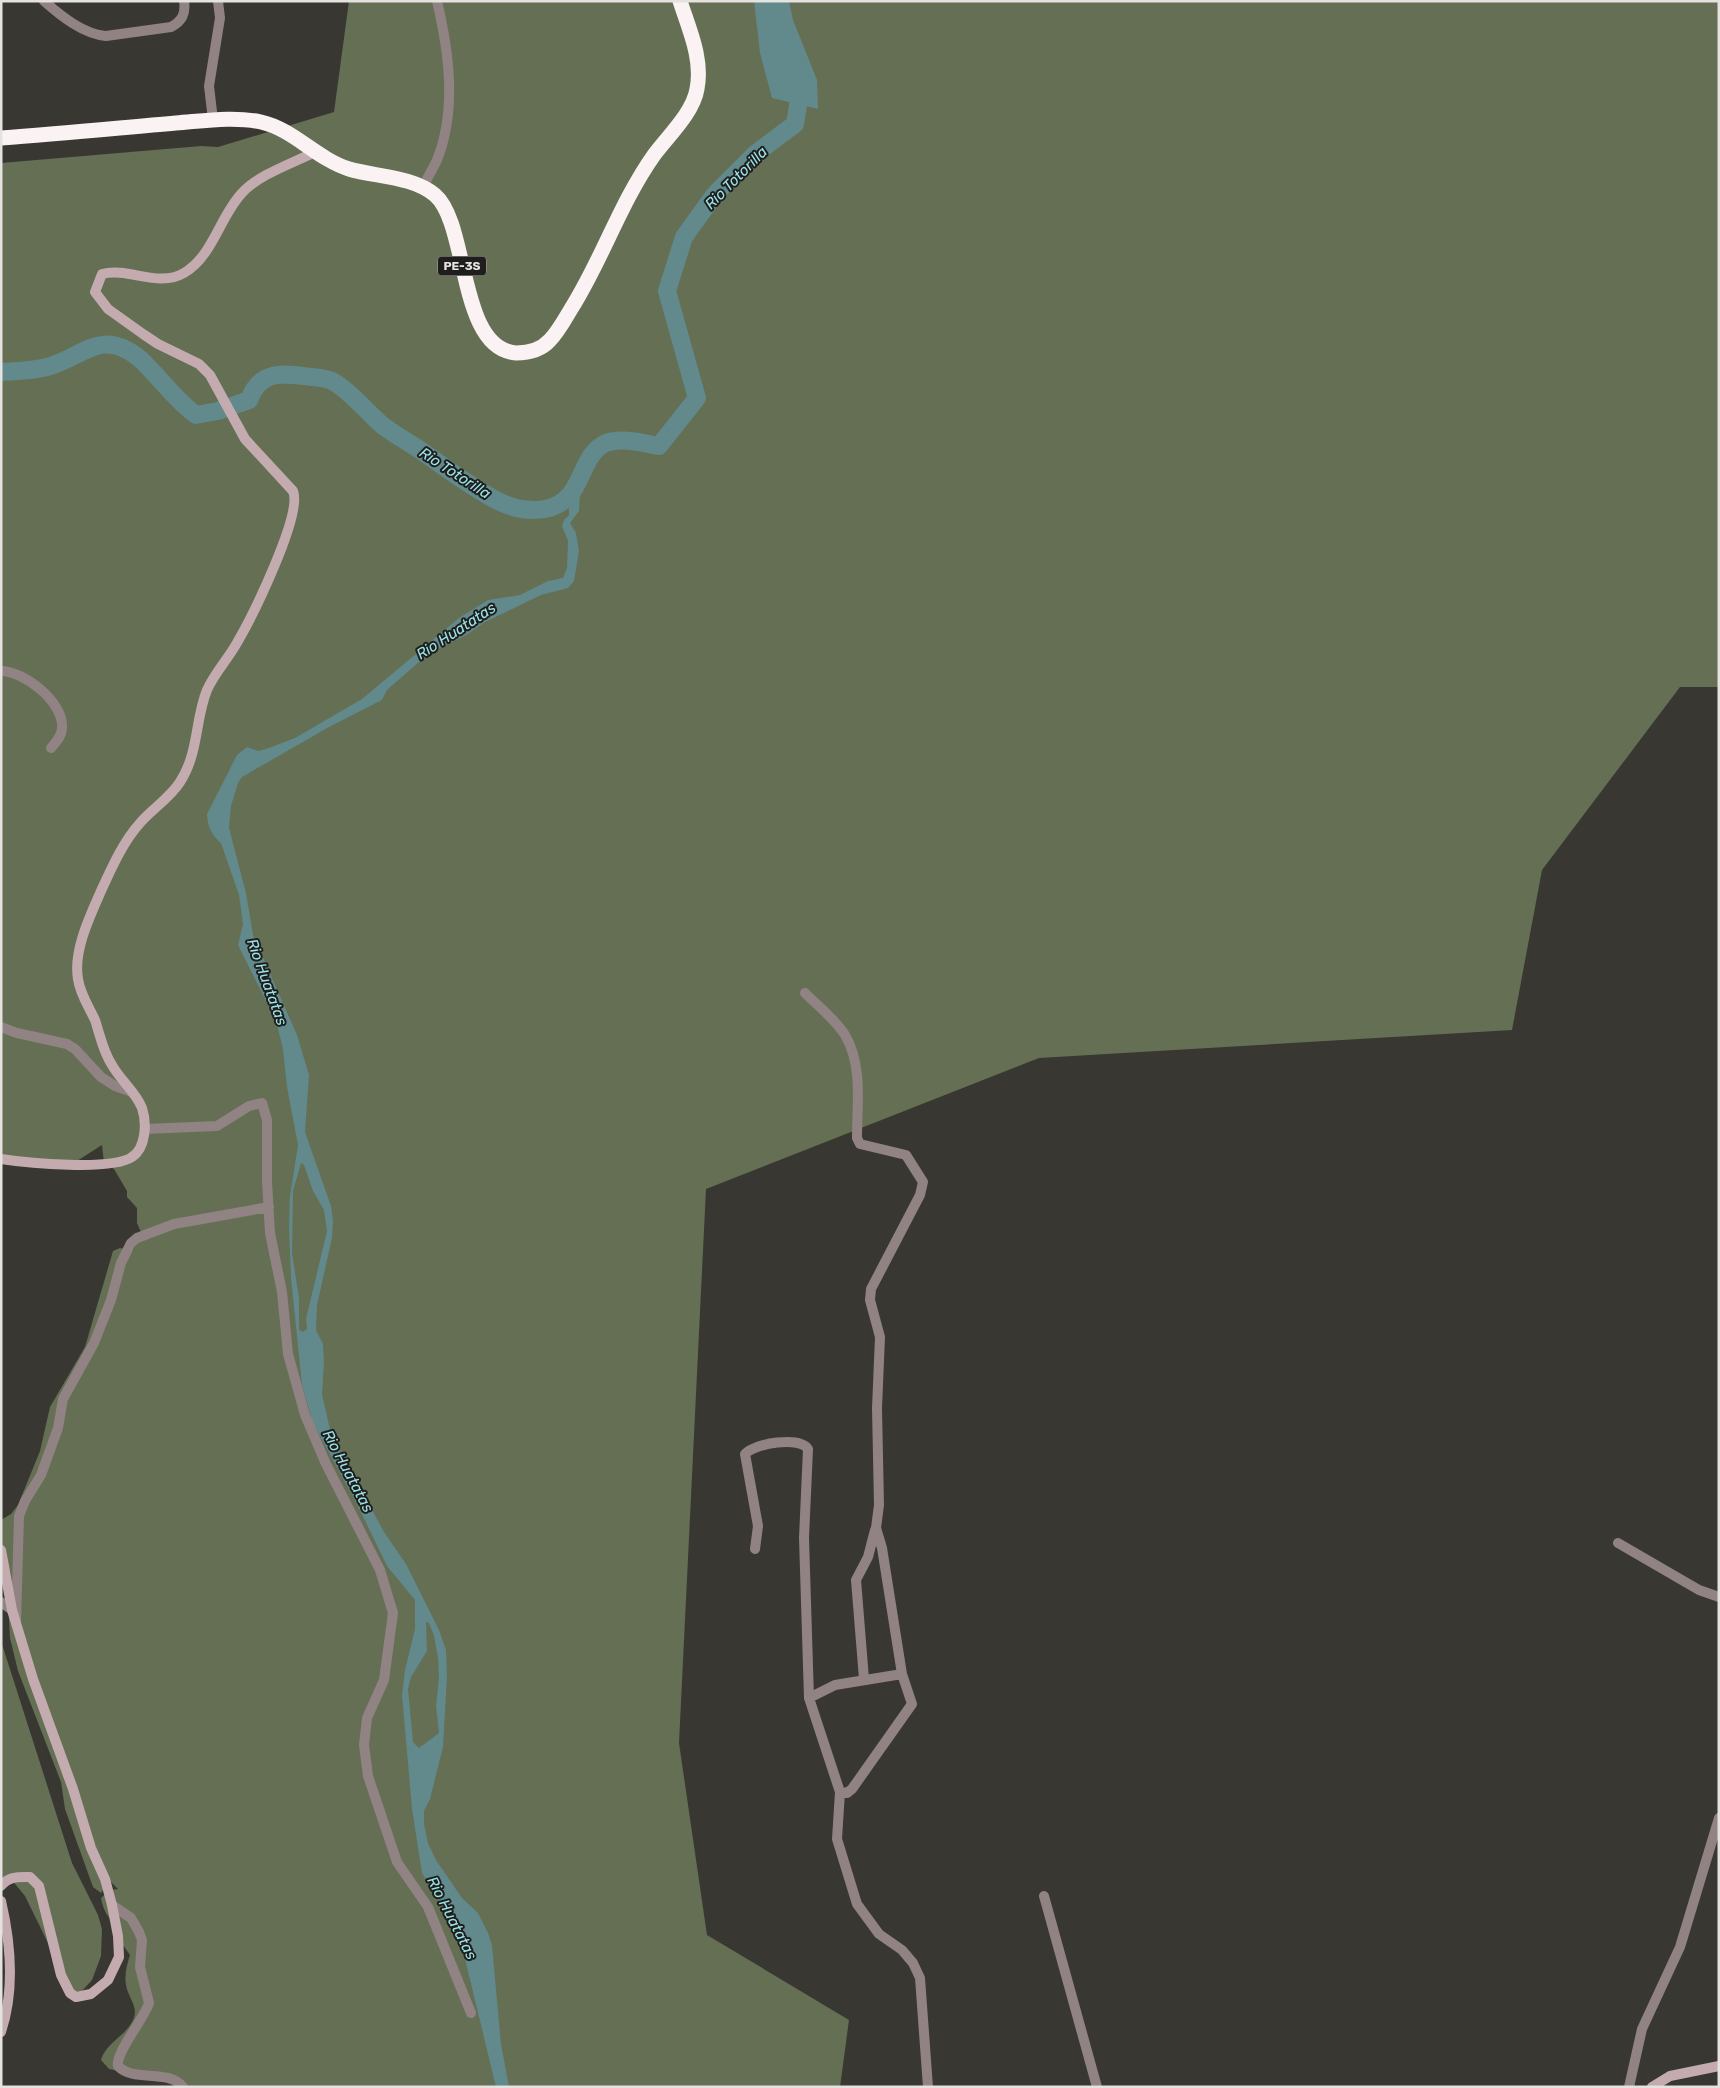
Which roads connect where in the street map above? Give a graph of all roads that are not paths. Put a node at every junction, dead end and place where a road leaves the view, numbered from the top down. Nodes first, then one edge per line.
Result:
1 (44, 1) edge
2 (184, 1) edge
3 (218, 1) edge
4 (437, 1) edge
5 (680, 1) edge
6 (213, 120) junction
7 (1, 138) edge
8 (315, 152) junction
9 (423, 187) junction
10 (1, 671) edge
11 (52, 748) dead end
12 (805, 993) dead end
13 (1, 1027) edge
14 (132, 1092) junction
15 (145, 1129) junction
16 (1, 1159) edge
17 (270, 1207) junction
18 (876, 1528) junction
19 (1618, 1543) dead end
20 (755, 1549) dead end
21 (1, 1550) edge
22 (1719, 1597) edge
23 (1, 1602) edge
24 (12, 1610) junction
25 (16, 1624) junction
26 (902, 1674) junction
27 (864, 1679) junction
28 (809, 1698) junction
29 (840, 1792) junction
30 (1719, 1818) edge
31 (1, 1886) edge
32 (1044, 1896) dead end
33 (1, 1901) edge
34 (112, 1905) junction
35 (471, 2013) dead end
36 (1, 2032) edge
37 (1719, 2066) edge
38 (183, 2087) edge
39 (928, 2087) edge
40 (1097, 2087) edge
41 (1629, 2087) edge
42 (1652, 2087) edge

1 - 2 street
3 - 6 street
4 - 9 street
5 - 9 highway, PE-3S
6 - 7 highway, PE-3S
6 - 8 highway, PE-3S
8 - 9 highway, PE-3S
8 - 14 street
10 - 11 street
12 - 18 street
13 - 14 street
14 - 15 street
15 - 16 street
15 - 17 street
17 - 25 street
17 - 35 street
18 - 26 street
18 - 27 street
19 - 22 street
20 - 28 street
21 - 24 street
23 - 24 street
24 - 25 street
25 - 34 street
26 - 27 street
26 - 29 street
27 - 28 street
28 - 29 street
29 - 39 street
30 - 41 street
31 - 34 street
32 - 40 street
33 - 36 street
34 - 38 street
37 - 42 street

